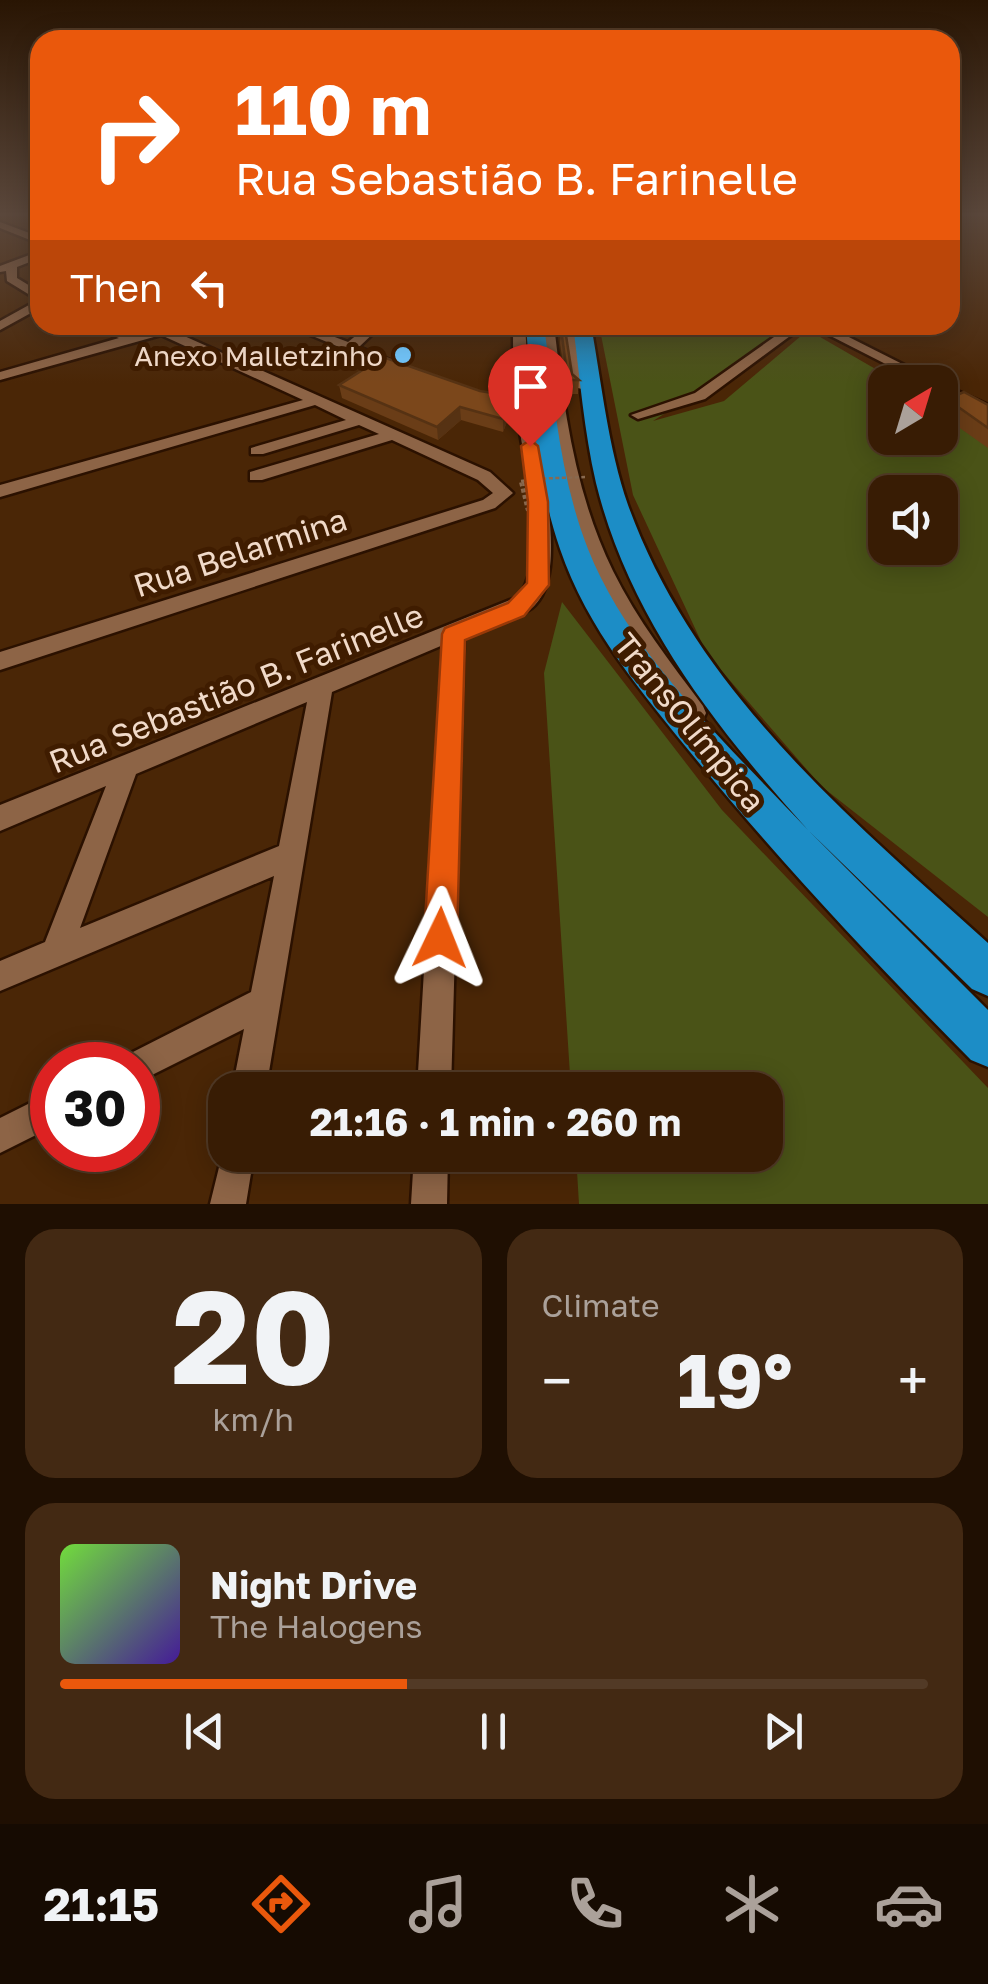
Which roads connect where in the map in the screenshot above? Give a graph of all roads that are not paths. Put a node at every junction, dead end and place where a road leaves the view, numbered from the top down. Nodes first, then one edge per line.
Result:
1 (8, 270) edge
2 (30, 292) edge
3 (30, 306) edge
4 (0, 326) edge
5 (123, 335) edge
6 (144, 335) edge
7 (172, 335) edge
8 (317, 335) edge
9 (365, 335) edge
10 (520, 335) edge
11 (537, 335) edge
12 (550, 335) edge
13 (573, 335) edge
14 (598, 335) edge
15 (785, 335) edge
16 (835, 335) edge
17 (133, 338) junction
18 (350, 348) junction
19 (896, 365) edge
20 (411, 370) edge
21 (0, 376) edge
22 (958, 396) edge
23 (318, 400) junction
24 (506, 402) edge
25 (523, 402) junction
26 (988, 411) edge
27 (638, 415) dead end
28 (361, 420) junction
29 (396, 434) junction
30 (256, 452) dead end
31 (256, 476) dead end
32 (0, 491) edge
33 (454, 634) junction
34 (0, 660) edge
35 (321, 689) junction
36 (125, 770) junction
37 (0, 818) edge
38 (293, 854) junction
39 (57, 950) junction
40 (988, 973) edge
41 (0, 976) edge
42 (988, 998) edge
43 (266, 1000) junction
44 (988, 1016) edge
45 (988, 1044) edge
46 (160, 1055) edge
47 (253, 1072) edge
48 (435, 1072) edge
49 (30, 1120) edge
50 (0, 1136) edge
51 (234, 1172) edge
52 (430, 1172) edge
53 (228, 1204) edge
54 (429, 1204) edge

1 - 2 street
3 - 4 street
5 - 17 street
6 - 17 street
7 - 23 street
8 - 18 street
9 - 18 street
10 - 25 street
11 - 45 highway, TransOlímpica
12 - 44 street, TransOlímpica
13 - 42 street, TransOlímpica
14 - 40 highway, TransOlímpica
15 - 27 street
16 - 19 street
17 - 21 street
18 - 20 street
22 - 26 street
23 - 28 street
23 - 32 street
24 - 25 street
25 - 33 street, Rua Sebastião B. Farinelle
28 - 29 street
28 - 30 street
29 - 31 street
29 - 34 street, Rua Belarmina
33 - 35 street, Rua Sebastião B. Farinelle
33 - 48 street
35 - 36 street, Rua Sebastião B. Farinelle
35 - 38 street
36 - 37 street, Rua Sebastião B. Farinelle
36 - 39 street
38 - 39 street
38 - 43 street
39 - 41 street
43 - 46 street
43 - 47 street
49 - 50 street
51 - 53 street
52 - 54 street

